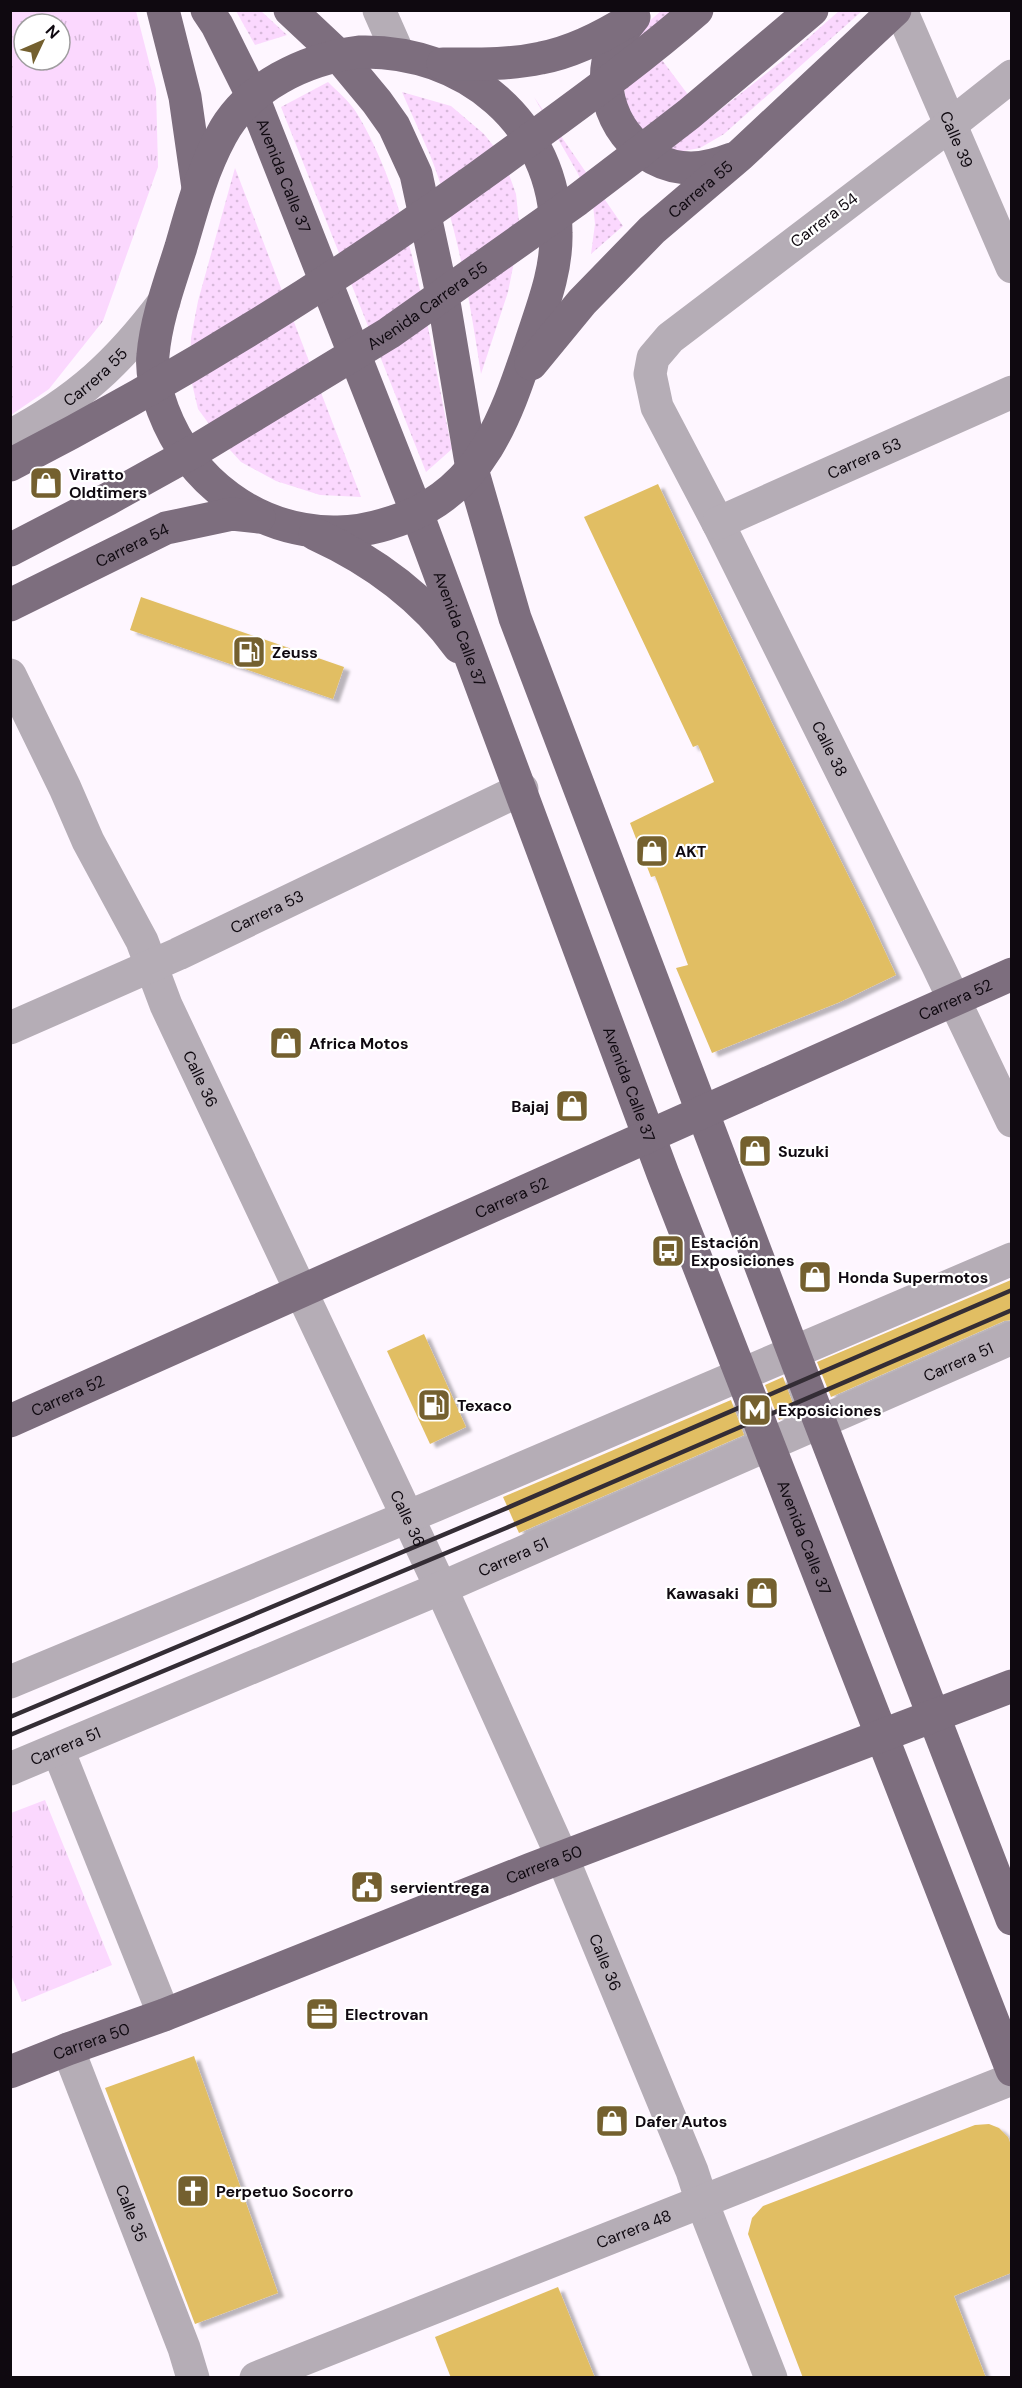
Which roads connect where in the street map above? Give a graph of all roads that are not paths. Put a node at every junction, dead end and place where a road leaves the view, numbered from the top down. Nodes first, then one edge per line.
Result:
1 (163, 10) edge
2 (207, 10) edge
3 (290, 10) edge
4 (379, 10) edge
5 (697, 10) edge
6 (812, 10) edge
7 (895, 10) edge
8 (901, 10) edge
9 (638, 14) edge
10 (398, 53) junction
11 (338, 55) junction
12 (441, 64) junction
13 (1011, 76) edge
14 (253, 97) junction
15 (950, 125) junction
16 (739, 156) junction
17 (198, 189) junction
18 (1011, 267) edge
19 (164, 302) junction
20 (650, 374) joint
21 (518, 379) junction
22 (1011, 392) edge
23 (10, 436) edge
24 (10, 465) edge
25 (472, 469) junction
26 (417, 513) junction
27 (262, 518) junction
28 (718, 524) junction
29 (305, 529) junction
30 (10, 550) edge
31 (10, 605) edge
32 (473, 667) junction
33 (10, 675) edge
34 (522, 789) junction
35 (152, 966) junction
36 (1011, 974) edge
37 (954, 1000) junction
38 (10, 1028) edge
39 (703, 1110) junction
40 (1011, 1121) edge
41 (648, 1135) junction
42 (1011, 1259) edge
43 (301, 1291) junction
44 (1011, 1338) edge
45 (794, 1352) junction
46 (741, 1375) junction
47 (10, 1421) edge
48 (820, 1422) junction
49 (768, 1445) junction
50 (408, 1517) junction
51 (441, 1588) junction
52 (10, 1682) edge
53 (1011, 1686) edge
54 (933, 1716) junction
55 (881, 1736) junction
56 (58, 1750) junction
57 (10, 1769) edge
58 (563, 1859) junction
59 (1011, 1919) edge
60 (164, 2015) junction
61 (68, 2049) junction
62 (11, 2070) edge
63 (1011, 2070) edge
64 (1011, 2079) edge
65 (702, 2202) junction
66 (193, 2378) edge
67 (256, 2378) edge
68 (771, 2378) edge

1 - 17 main road
2 - 14 main road, Avenida Calle 37
3 - 11 main road
4 - 10 street
5 - 24 main road, bridge
6 - 30 main road, Avenida Carrera 55, bridge
7 - 16 main road, Carrera 55
8 - 15 street, Calle 39
9 - 12 main road
9 - 16 main road
10 - 11 main road
10 - 12 main road
11 - 14 main road
11 - 25 main road
12 - 21 main road
13 - 15 street, Carrera 54
14 - 17 main road
14 - 26 main road, Avenida Calle 37
15 - 18 street, Calle 39
15 - 20 street, Carrera 54
16 - 21 main road, Carrera 55
17 - 19 main road
19 - 23 street, Carrera 55
19 - 27 main road
20 - 28 street, Calle 38
21 - 25 main road
22 - 28 street, Carrera 53
25 - 26 main road
25 - 39 main road
26 - 29 main road
26 - 32 main road, Avenida Calle 37
27 - 29 main road
27 - 31 main road, Carrera 54
28 - 37 street, Calle 38
29 - 32 main road
32 - 34 main road, Avenida Calle 37
33 - 35 street, Calle 36
34 - 35 street, Carrera 53
34 - 41 main road, Avenida Calle 37
35 - 38 street, Carrera 53
35 - 43 street, Calle 36
36 - 37 main road, Carrera 52
37 - 39 main road, Carrera 52
37 - 40 street, Calle 38
39 - 41 main road, Carrera 52
39 - 45 main road
41 - 43 main road, Carrera 52
41 - 46 main road, Avenida Calle 37
42 - 45 street
43 - 47 main road, Carrera 52
43 - 50 street, Calle 36
44 - 48 street, Carrera 51
45 - 46 street
45 - 48 main road
46 - 49 main road, Avenida Calle 37
46 - 50 street
48 - 49 street, Carrera 51
48 - 54 main road
49 - 51 street, Carrera 51
49 - 55 main road, Avenida Calle 37
50 - 51 street, Calle 36
50 - 52 street
51 - 56 street, Carrera 51
51 - 58 street, Calle 36
53 - 54 main road, Carrera 50
54 - 55 main road, Carrera 50
54 - 59 main road
55 - 58 main road, Carrera 50
55 - 63 main road, Avenida Calle 37
56 - 57 street, Carrera 51
56 - 60 street
58 - 60 main road, Carrera 50
58 - 65 street, Calle 36
60 - 61 main road, Carrera 50
61 - 62 main road, Carrera 50
61 - 66 street, Calle 35
64 - 65 street, Carrera 48
65 - 67 street, Carrera 48
65 - 68 street, Calle 36

